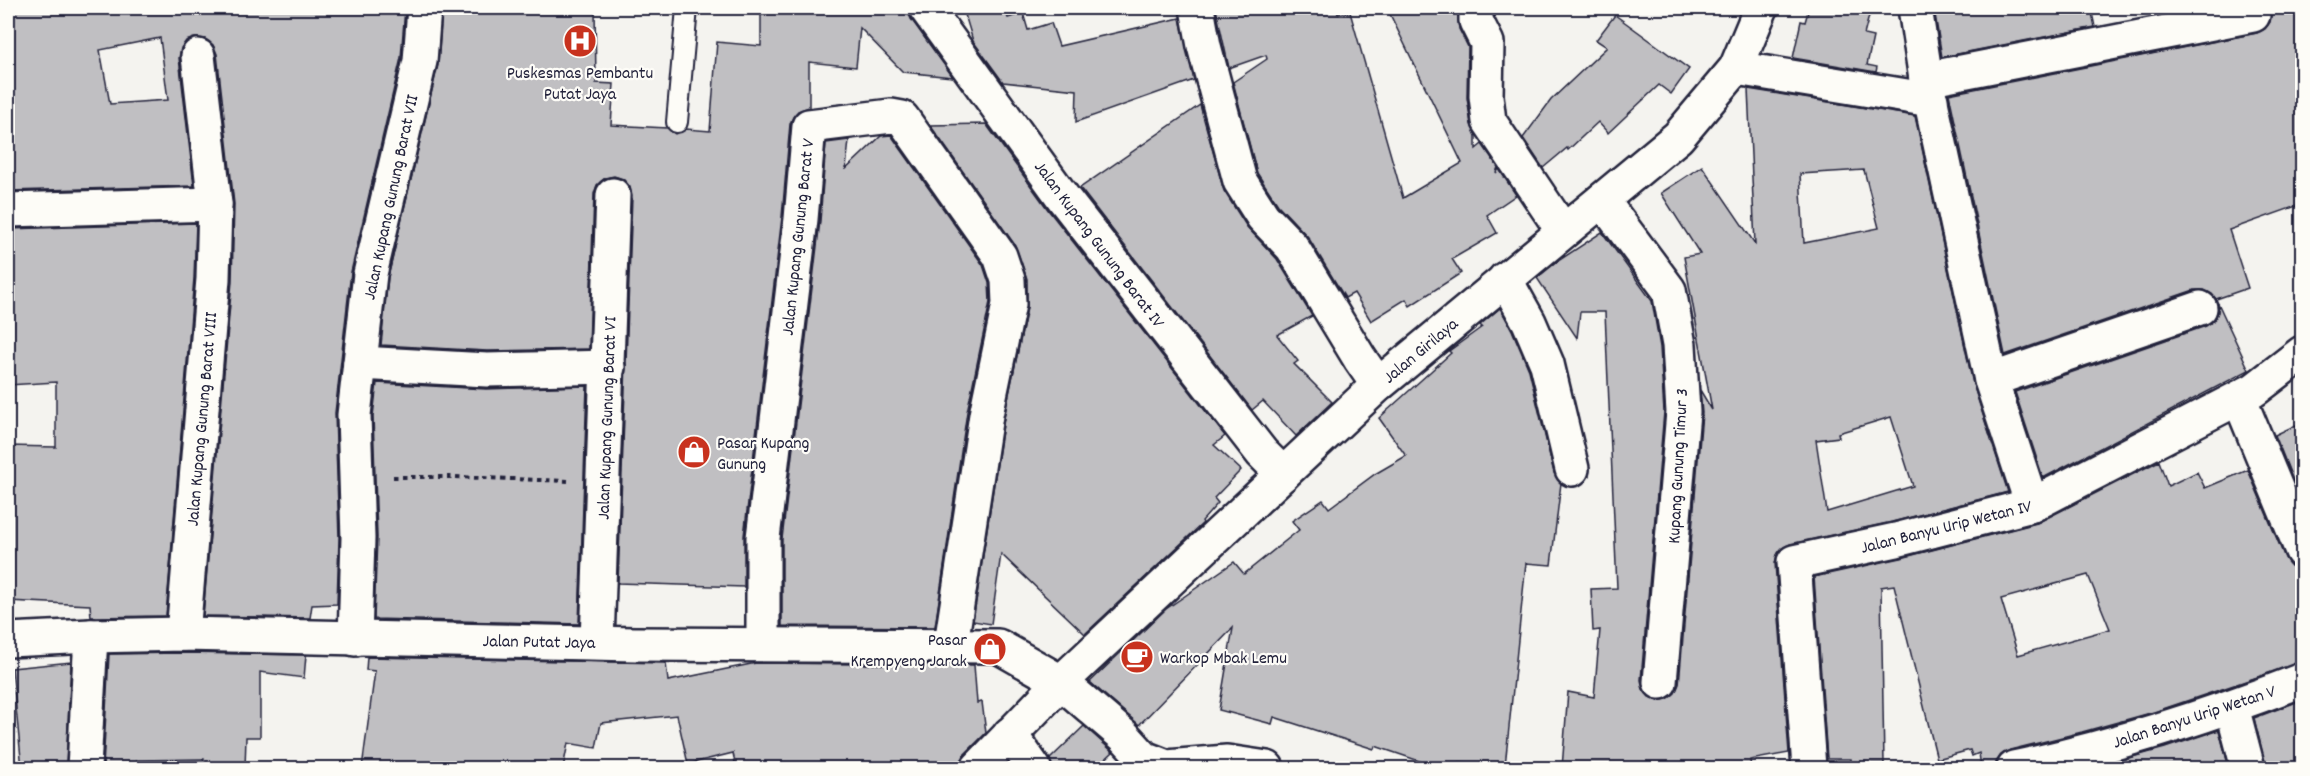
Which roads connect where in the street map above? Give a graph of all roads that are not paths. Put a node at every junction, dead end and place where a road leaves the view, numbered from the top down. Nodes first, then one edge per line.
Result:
1 (424, 8) edge
2 (687, 8) edge
3 (926, 8) edge
4 (1197, 8) edge
5 (1476, 8) edge
6 (1761, 8) edge
7 (1915, 8) edge
8 (2253, 15) dead end
9 (198, 56) dead end
10 (1736, 68) junction
11 (1928, 89) junction
12 (677, 122) dead end
13 (613, 195) dead end
14 (1602, 200) junction
15 (215, 204) junction
16 (8, 210) edge
17 (1563, 231) junction
18 (1505, 279) junction
19 (2200, 308) dead end
20 (2302, 353) edge
21 (360, 363) junction
22 (608, 367) junction
23 (1991, 380) junction
24 (1378, 385) junction
25 (2239, 398) junction
26 (1572, 469) dead end
27 (1283, 474) junction
28 (2032, 506) junction
29 (2302, 551) edge
30 (183, 634) junction
31 (91, 636) junction
32 (354, 639) junction
33 (8, 640) edge
34 (597, 642) junction
35 (763, 643) junction
36 (951, 644) junction
37 (2302, 680) edge
38 (1061, 682) junction
39 (1660, 682) dead end
40 (2232, 707) junction
41 (1010, 734) junction
42 (2062, 763) edge
43 (84, 768) edge
44 (978, 768) edge
45 (1034, 768) edge
46 (1267, 768) edge
47 (1809, 768) edge
48 (2014, 768) edge
49 (2248, 768) edge

1 - 21 street, Jalan Kupang Gunung Barat VII
2 - 12 lane
3 - 27 street, Jalan Kupang Gunung Barat IV
4 - 24 street
5 - 17 street
6 - 10 street, Jalan Girilaya
7 - 11 street
8 - 11 street
9 - 15 street, Jalan Kupang Gunung Barat VIII
10 - 11 street
10 - 14 street, Jalan Girilaya
11 - 23 street
13 - 22 street, Jalan Kupang Gunung Barat VI
14 - 17 street, Jalan Girilaya
14 - 39 street, Kupang Gunung Timur 3
15 - 16 street
15 - 30 street, Jalan Kupang Gunung Barat VIII
17 - 18 street, Jalan Girilaya
18 - 24 street, Jalan Girilaya
18 - 26 street
19 - 23 street
20 - 25 street, Jalan Banyu Urip Wetan IV
21 - 22 street
21 - 32 street, Jalan Kupang Gunung Barat VII
22 - 34 street, Jalan Kupang Gunung Barat VI
23 - 28 street
24 - 27 street, Jalan Girilaya
25 - 28 street, Jalan Banyu Urip Wetan IV
25 - 29 street
27 - 38 street, Jalan Girilaya
28 - 47 street, Jalan Banyu Urip Wetan IV
30 - 31 street, Jalan Putat Jaya
30 - 32 street, Jalan Putat Jaya
31 - 33 street, Jalan Putat Jaya
31 - 43 street
32 - 34 street, Jalan Putat Jaya
34 - 35 street, Jalan Putat Jaya
35 - 36 street, Jalan Putat Jaya
35 - 36 street, Jalan Kupang Gunung Barat V
36 - 38 street, Jalan Putat Jaya
37 - 40 street, Jalan Banyu Urip Wetan V
38 - 41 street, Jalan Girilaya
38 - 46 street, Jalan Putat Jaya
40 - 42 street, Jalan Banyu Urip Wetan V
40 - 49 street
41 - 44 street, Jalan Girilaya
41 - 45 street
42 - 48 street, Jalan Banyu Urip Wetan V

